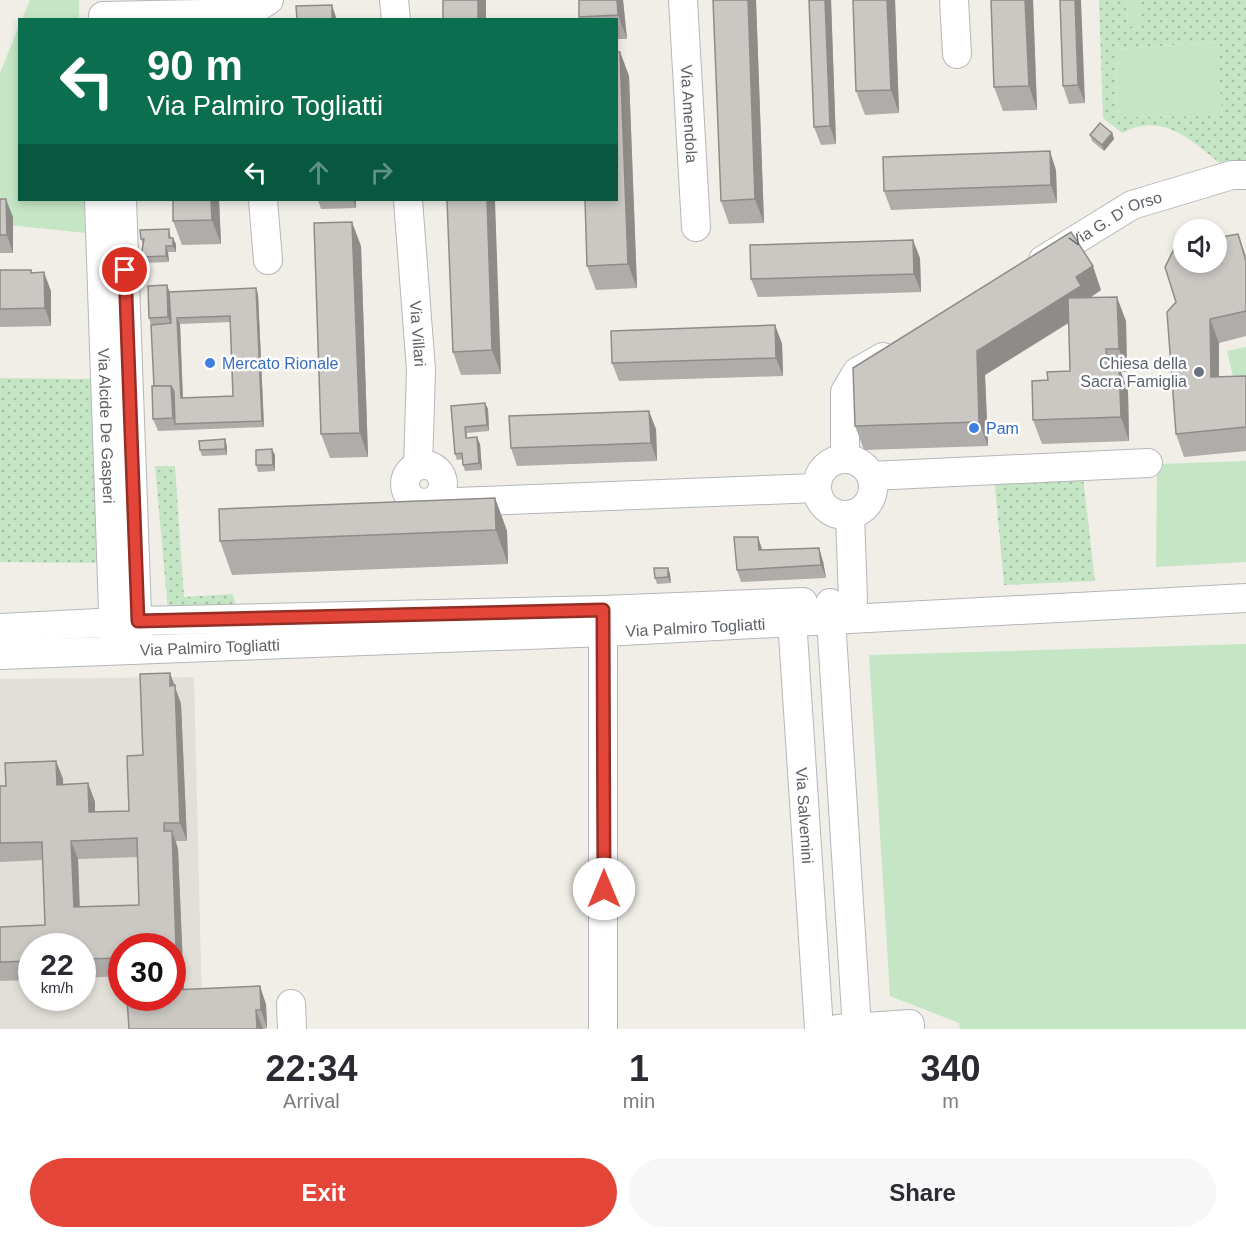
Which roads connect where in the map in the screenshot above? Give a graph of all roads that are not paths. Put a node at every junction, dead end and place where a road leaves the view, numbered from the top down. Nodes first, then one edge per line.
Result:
1 (394, 0) edge
2 (683, 0) edge
3 (954, 0) edge
4 (256, 11) edge
5 (103, 14) edge
6 (396, 18) edge
7 (957, 54) dead end
8 (1246, 175) edge
9 (99, 201) edge
10 (122, 201) edge
11 (263, 201) edge
12 (408, 201) edge
13 (696, 227) dead end
14 (268, 260) dead end
15 (1020, 275) edge
16 (908, 342) edge
17 (845, 459) junction
18 (1148, 463) dead end
19 (871, 476) junction
20 (817, 488) junction
21 (850, 515) junction
22 (1246, 580) edge
23 (1246, 598) edge
24 (838, 607) junction
25 (792, 612) junction
26 (603, 621) junction
27 (126, 622) junction
28 (0, 628) edge
29 (126, 652) junction
30 (0, 655) edge
31 (862, 1028) edge
32 (603, 1029) edge
33 (819, 1029) edge
34 (910, 1029) edge

1 - 6 street
2 - 13 street, Via Amendola
3 - 7 street
4 - 5 street
8 - 15 street, Via G. D' Orso
9 - 27 street, Via Alcide De Gasperi
10 - 27 street, Via Alcide De Gasperi
11 - 14 street
12 - 20 street, Via Villari
16 - 17 street
17 - 19 street
17 - 20 street
18 - 19 street
19 - 21 street
20 - 21 street
21 - 24 street
22 - 24 street, Via Palmiro Togliatti
23 - 24 street, Via Palmiro Togliatti
24 - 25 street, Via Palmiro Togliatti
24 - 31 street
25 - 26 street, Via Palmiro Togliatti
25 - 33 street, Via Salvemini
26 - 27 street, Via Palmiro Togliatti
26 - 29 street, Via Palmiro Togliatti
26 - 32 street
27 - 28 street, Via Palmiro Togliatti
27 - 29 street, Via Alcide De Gasperi
29 - 30 street, Via Palmiro Togliatti
31 - 34 street

